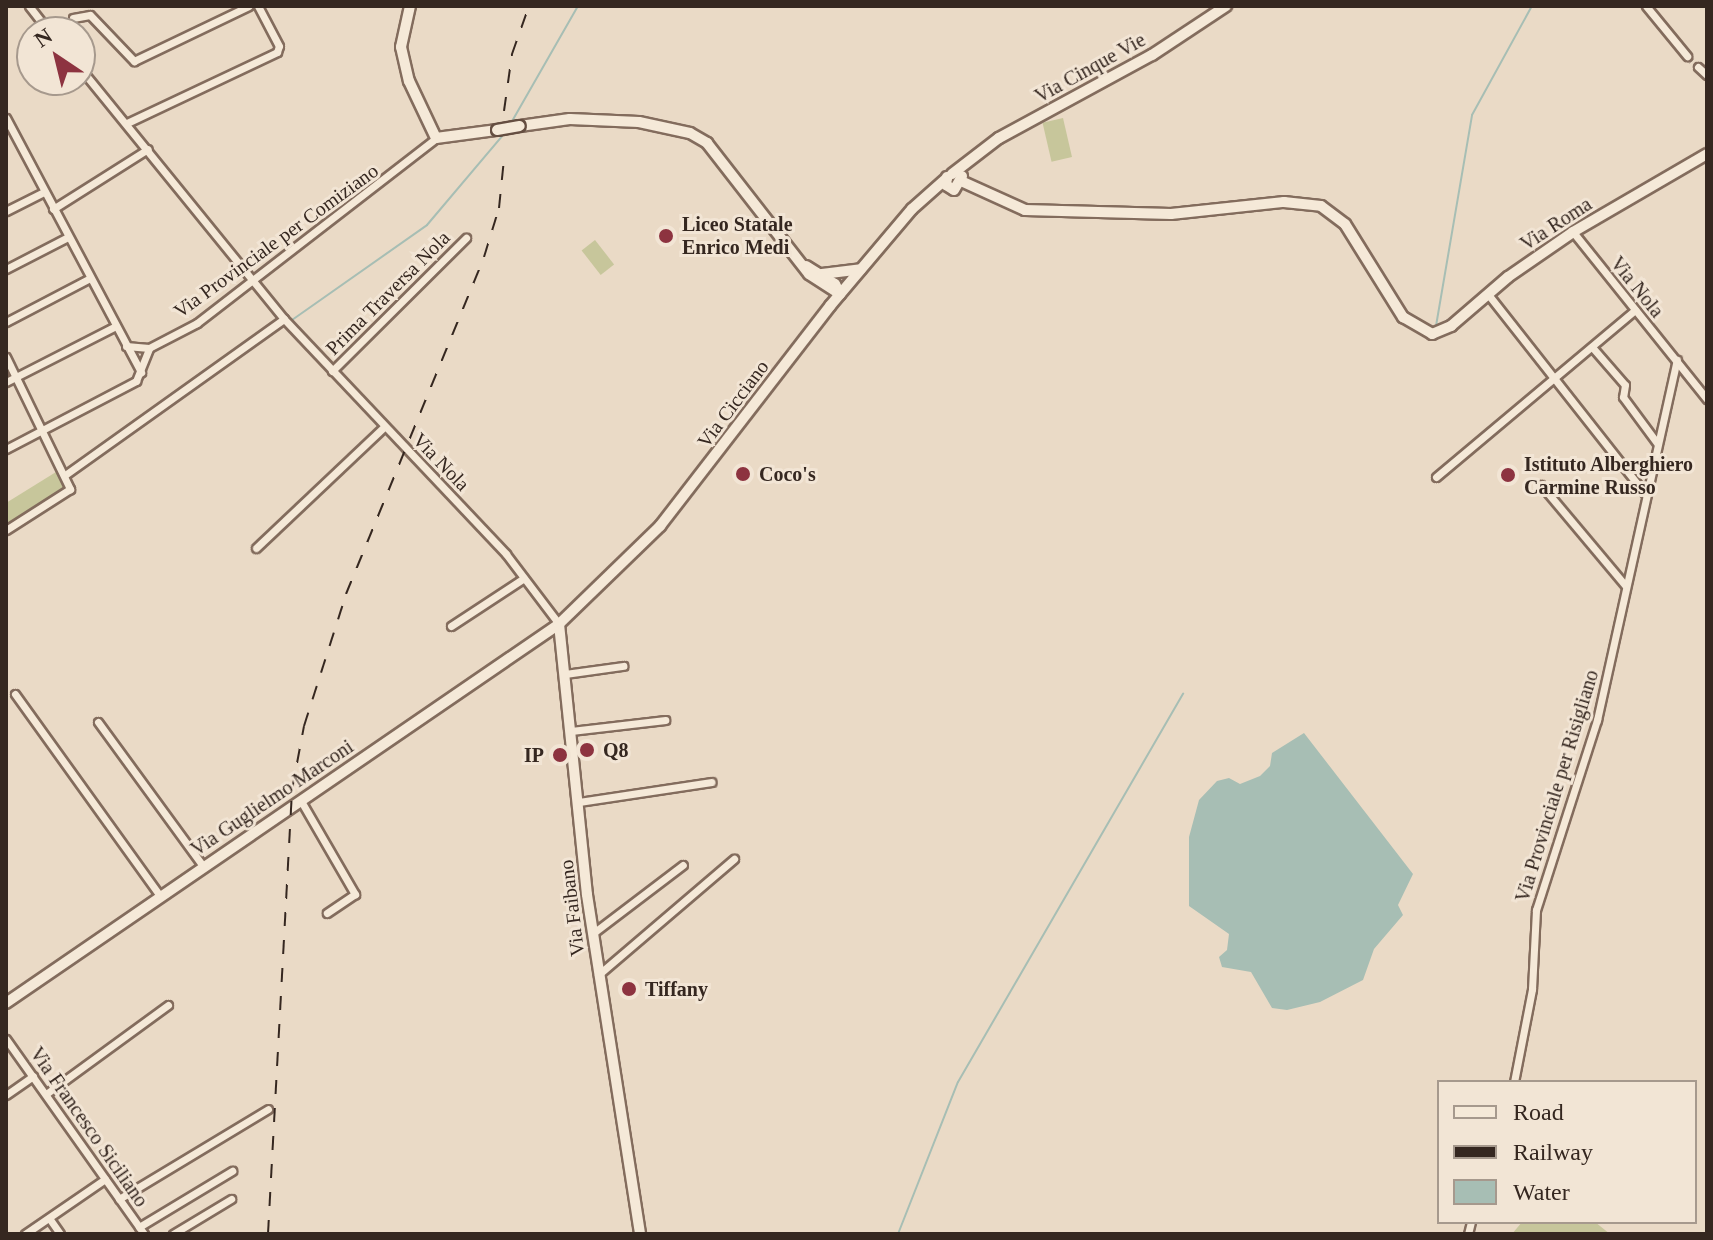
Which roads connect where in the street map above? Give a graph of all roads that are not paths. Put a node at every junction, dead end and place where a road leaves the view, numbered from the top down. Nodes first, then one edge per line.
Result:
1 (249, 6) edge
2 (258, 6) edge
3 (410, 6) edge
4 (1226, 6) edge
5 (1646, 6) edge
6 (96, 21) edge
7 (1687, 56) tunnel mouth
8 (1698, 67) tunnel mouth
9 (1707, 75) edge
10 (96, 87) edge
11 (6, 118) edge
12 (127, 123) junction
13 (436, 138) junction
14 (148, 149) junction
15 (1707, 154) edge
16 (955, 182) junction
17 (44, 192) junction
18 (53, 209) junction
19 (6, 211) edge
20 (1573, 232) junction
21 (68, 237) junction
22 (466, 238) dead end
23 (865, 268) junction
24 (6, 269) edge
25 (90, 278) junction
26 (820, 279) junction
27 (253, 282) junction
28 (1487, 293) junction
29 (840, 294) junction
30 (830, 306) junction
31 (1635, 310) junction
32 (285, 320) junction
33 (6, 322) edge
34 (116, 326) junction
35 (126, 346) junction
36 (1592, 347) junction
37 (149, 348) junction
38 (6, 357) edge
39 (1677, 360) junction
40 (332, 371) junction
41 (141, 372) junction
42 (16, 377) junction
43 (1554, 379) junction
44 (6, 382) edge
45 (1707, 399) edge
46 (384, 427) junction
47 (42, 430) junction
48 (1657, 443) junction
49 (6, 449) edge
50 (65, 475) junction
51 (1436, 477) dead end
52 (1541, 485) dead end
53 (1645, 494) junction
54 (6, 530) edge
55 (256, 548) dead end
56 (524, 578) junction
57 (1625, 585) junction
58 (559, 624) junction
59 (451, 626) dead end
60 (623, 666) dead end
61 (565, 674) junction
62 (15, 694) dead end
63 (665, 720) dead end
64 (98, 722) dead end
65 (571, 731) junction
66 (712, 782) dead end
67 (301, 801) junction
68 (579, 802) junction
69 (734, 859) dead end
70 (683, 865) dead end
71 (203, 866) junction
72 (160, 896) junction
73 (327, 913) dead end
74 (592, 934) junction
75 (598, 975) junction
76 (6, 1003) edge
77 (168, 1005) dead end
78 (6, 1039) edge
79 (33, 1076) junction
80 (1514, 1080) edge
81 (46, 1094) junction
82 (6, 1095) edge
83 (268, 1109) dead end
84 (232, 1171) dead end
85 (105, 1179) junction
86 (119, 1199) junction
87 (231, 1199) dead end
88 (49, 1218) junction
89 (142, 1230) edge
90 (25, 1234) edge
91 (60, 1234) edge
92 (173, 1234) edge
93 (640, 1234) edge

1 - 6 street
2 - 12 street
3 - 13 street
4 - 16 street, Via Cinque Vie
5 - 7 street
8 - 9 street
10 - 12 street
11 - 17 street
12 - 14 street
13 - 26 street, bridge
13 - 27 street, Via Provinciale per Comiziano
14 - 18 street
14 - 27 street
15 - 20 street, Via Roma
16 - 23 street, Via Cicciano
16 - 28 street, Via Roma
17 - 18 street
17 - 19 street
18 - 21 street
20 - 28 street, Via Roma
20 - 31 street, Via Nola
21 - 24 street
21 - 25 street
22 - 40 street, Prima Traversa Nola
23 - 26 street
23 - 29 street, Via Cicciano
25 - 33 street
25 - 34 street
26 - 29 street
26 - 30 street
27 - 32 street
27 - 37 street, Via Provinciale per Comiziano
28 - 43 street
29 - 30 street, Via Cicciano
30 - 58 street, Via Cicciano
31 - 36 street
31 - 39 street, Via Nola
32 - 40 street, Via Nola
32 - 50 street
34 - 35 street
34 - 42 street
35 - 37 street
35 - 41 street
36 - 43 street
36 - 48 street
37 - 41 street
38 - 42 street
39 - 45 street, Via Nola
39 - 48 street, Via Provinciale per Risigliano
40 - 46 street, Via Nola
41 - 47 street
42 - 44 street
42 - 47 street
43 - 51 street
43 - 53 street
46 - 55 street
46 - 56 street, Via Nola
47 - 49 street
47 - 50 street
48 - 53 street, Via Provinciale per Risigliano
50 - 54 street
52 - 57 street
53 - 57 street, Via Provinciale per Risigliano
56 - 58 street, Via Nola
56 - 59 street
57 - 80 street, Via Provinciale per Risigliano
58 - 61 street, Via Faibano
58 - 67 street, Via Guglielmo Marconi
60 - 61 street
61 - 65 street, Via Faibano
62 - 72 street
63 - 65 street
64 - 71 street
65 - 68 street, Via Faibano
66 - 68 street
67 - 71 street, Via Guglielmo Marconi
67 - 73 street
68 - 74 street, Via Faibano
69 - 75 street
70 - 74 street
71 - 72 street, Via Guglielmo Marconi
72 - 76 street, Via Guglielmo Marconi
74 - 75 street, Via Faibano
75 - 93 street, Via Faibano
77 - 81 street
78 - 79 street, Via Francesco Siciliano
79 - 81 street, Via Francesco Siciliano
79 - 82 street
81 - 85 street, Via Francesco Siciliano
83 - 86 street
84 - 89 street
85 - 86 street, Via Francesco Siciliano
85 - 88 street
86 - 89 street, Via Francesco Siciliano
87 - 92 street
88 - 90 street
88 - 91 street

